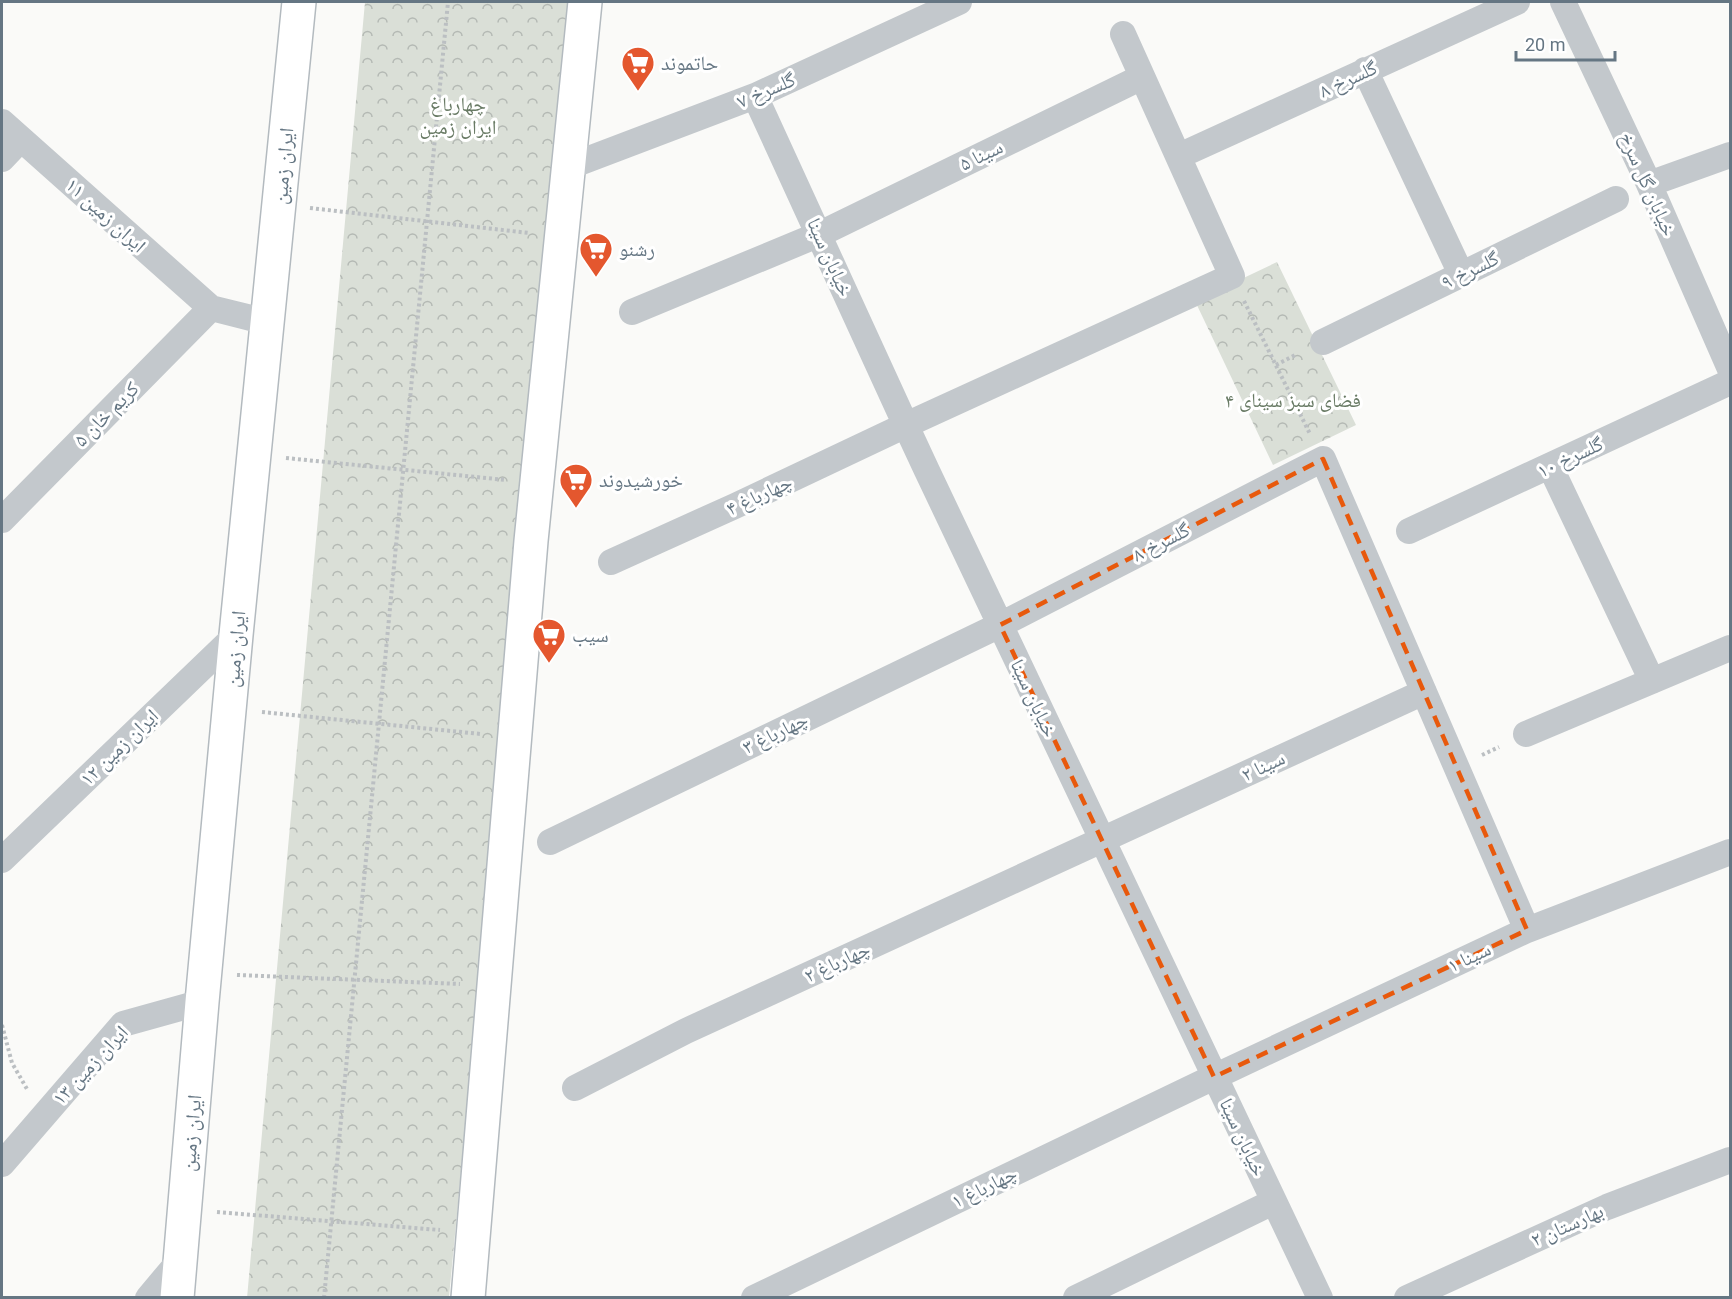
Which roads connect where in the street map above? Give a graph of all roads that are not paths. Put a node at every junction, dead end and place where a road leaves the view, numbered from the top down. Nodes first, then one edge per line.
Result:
1 (299, 2) edge
2 (585, 2) edge
3 (959, 2) edge
4 (1517, 2) edge
5 (1563, 2) edge
6 (1123, 34) dead end
7 (1365, 70) junction
8 (1142, 77) junction
9 (755, 96) junction
10 (2, 122) edge
11 (21, 139) junction
12 (1731, 155) edge
13 (1179, 156) junction
14 (2, 159) edge
15 (568, 167) junction
16 (1649, 184) junction
17 (1616, 199) dead end
18 (820, 234) junction
19 (1461, 274) junction
20 (211, 308) junction
21 (632, 312) dead end
22 (1719, 315) edge
23 (267, 322) junction
24 (1323, 342) dead end
25 (1731, 369) edge
26 (1731, 382) edge
27 (906, 425) junction
28 (1550, 466) junction
29 (2, 520) edge
30 (1409, 531) dead end
31 (611, 562) dead end
32 (1000, 625) junction
33 (236, 635) junction
34 (1731, 648) edge
35 (1652, 681) junction
36 (1424, 692) junction
37 (1526, 734) road end
38 (1101, 840) junction
39 (550, 842) dead end
40 (1731, 852) edge
41 (2, 860) edge
42 (1527, 930) junction
43 (203, 988) junction
44 (1214, 1077) junction
45 (574, 1088) dead end
46 (1731, 1160) edge
47 (2, 1164) edge
48 (1273, 1202) junction
49 (180, 1260) junction
50 (148, 1298) edge
51 (177, 1298) edge
52 (468, 1298) edge
53 (754, 1298) edge
54 (1076, 1298) edge
55 (1320, 1298) edge
56 (1407, 1298) edge

1 - 23 main road, ایران زمین
2 - 15 main road
3 - 9 street, گلسرخ ۷
4 - 7 street, گلسرخ ۸
5 - 16 street, خیابان گل سرخ
6 - 8 street
7 - 13 street, گلسرخ ۸
7 - 19 street
8 - 13 street
8 - 18 street, سینا ۵
9 - 15 street, گلسرخ ۷
9 - 18 street, خیابان سینا
10 - 11 street, ایران زمین ۱۱
11 - 14 street
11 - 20 street, ایران زمین ۱۱
12 - 16 street
13 - 27 street, چهارباغ ۴
15 - 52 main road
16 - 22 street, خیابان گل سرخ
17 - 19 street, گلسرخ ۹
18 - 21 street, سینا ۵
18 - 27 street, خیابان سینا
19 - 24 street, گلسرخ ۹
20 - 23 street
20 - 29 street, کریم خان ۵
22 - 25 street, خیابان گل سرخ
23 - 33 main road, ایران زمین
26 - 28 street, گلسرخ ۱۰
27 - 31 street, چهارباغ ۴
27 - 32 street, خیابان سینا
28 - 30 street, گلسرخ ۱۰
28 - 35 street
32 - 36 street, گلسرخ ۸
32 - 38 street, خیابان سینا
32 - 39 street, چهارباغ ۳
33 - 41 street, ایران زمین ۱۲
33 - 43 main road, ایران زمین
34 - 35 street
35 - 37 street
36 - 38 street, سینا ۲
36 - 42 street
38 - 44 street, خیابان سینا
38 - 45 street, چهارباغ ۲
40 - 42 street, سینا ۱
42 - 44 street, سینا ۱
43 - 47 street, ایران زمین ۱۳
43 - 49 main road, ایران زمین
44 - 48 street, خیابان سینا
44 - 53 street, چهارباغ ۱
46 - 56 street, بهارستان ۲
48 - 54 street
48 - 55 street, خیابان سینا
49 - 50 street
49 - 51 main road, ایران زمین

